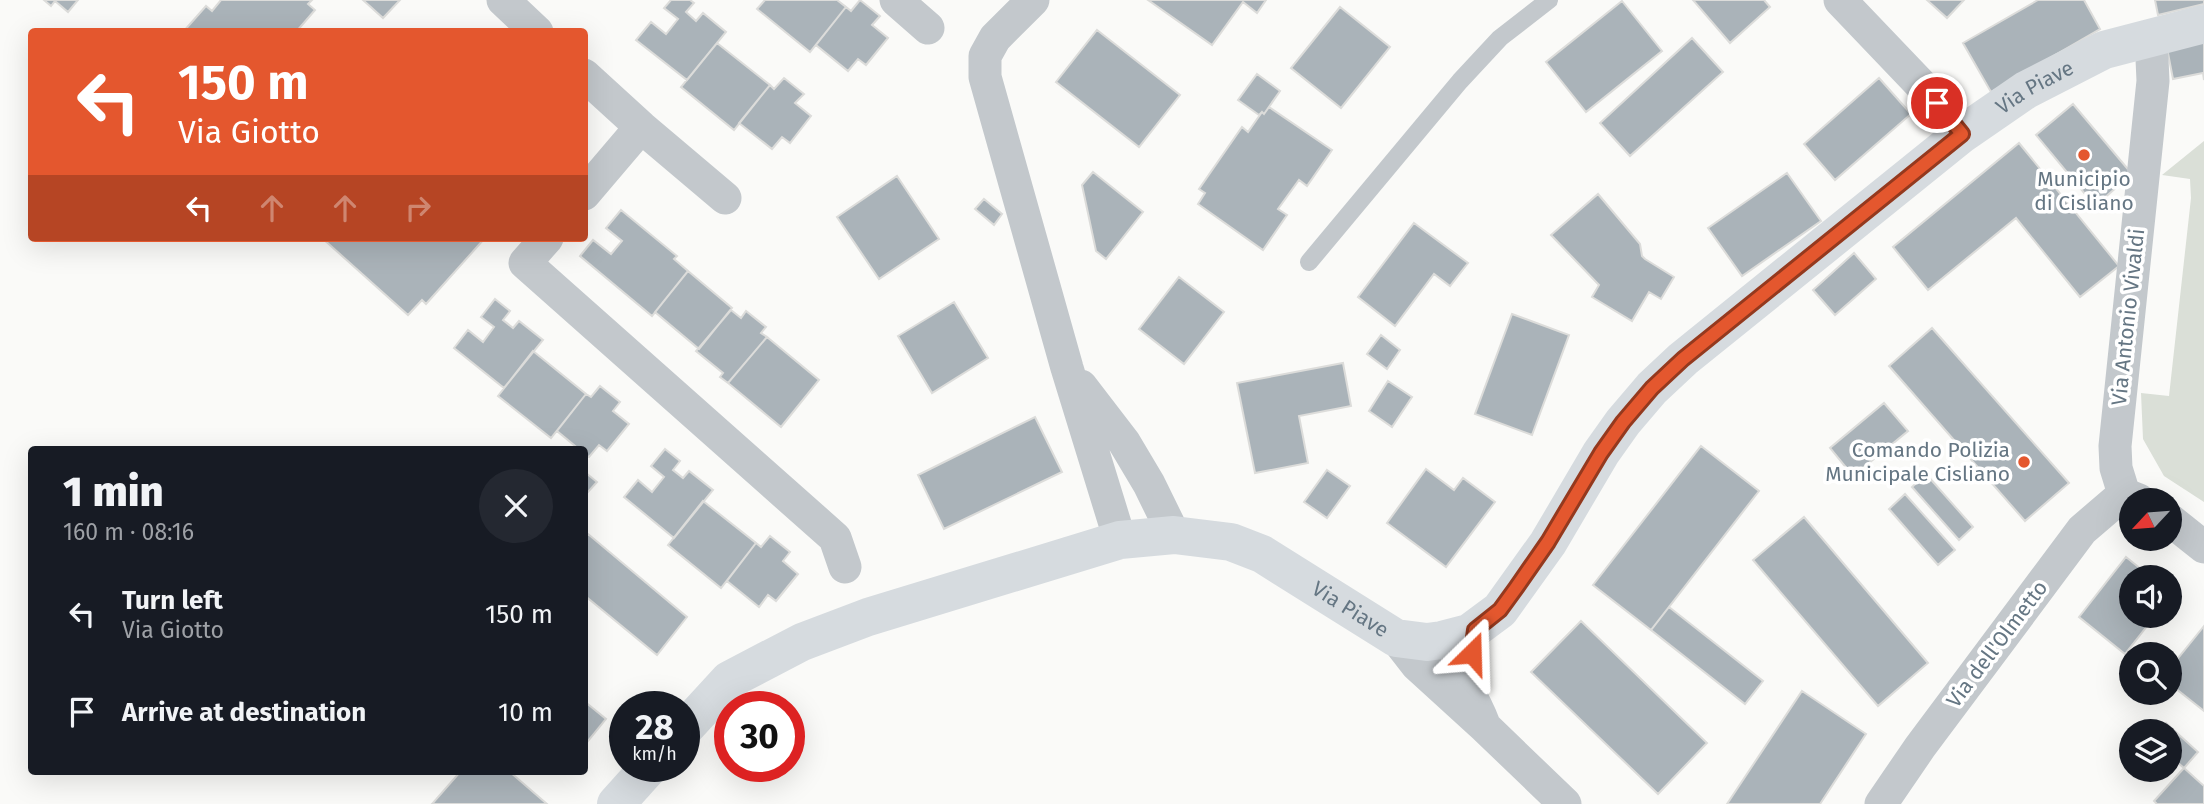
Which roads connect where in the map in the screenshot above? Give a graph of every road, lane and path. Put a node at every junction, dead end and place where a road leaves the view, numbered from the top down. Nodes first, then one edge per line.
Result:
1 (503, 0) edge
2 (896, 0) edge
3 (1033, 0) edge
4 (1549, 0) edge
5 (1840, 0) edge
6 (2204, 24) edge
7 (533, 28) edge
8 (928, 28) dead end
9 (2151, 37) junction
10 (588, 79) edge
11 (641, 127) junction
12 (1962, 134) junction
13 (588, 189) edge
14 (725, 198) dead end
15 (543, 242) edge
16 (1308, 262) dead end
17 (1067, 368) junction
18 (2127, 488) edge
19 (2119, 506) edge
20 (2182, 530) edge
21 (1146, 537) junction
22 (2204, 547) edge
23 (845, 567) dead end
24 (1475, 630) junction
25 (1414, 640) junction
26 (700, 712) edge
27 (1480, 714) junction
28 (636, 782) edge
29 (616, 804) edge
30 (1565, 804) edge
31 (1881, 804) edge

1 - 7 street
2 - 8 street
3 - 17 street
4 - 16 lane
5 - 12 street
6 - 9 street, Via Piave
9 - 12 street, Via Piave
9 - 18 street, Via Antonio Vivaldi
10 - 11 street
11 - 13 street
11 - 14 street
12 - 24 street, Via Piave
15 - 23 street
17 - 21 street
17 - 21 street
19 - 31 street, Via dell'Olmetto
20 - 22 street
21 - 25 street, Via Piave
21 - 26 street
24 - 25 street, Via Piave
24 - 27 street
25 - 27 street
27 - 30 street
28 - 29 street

